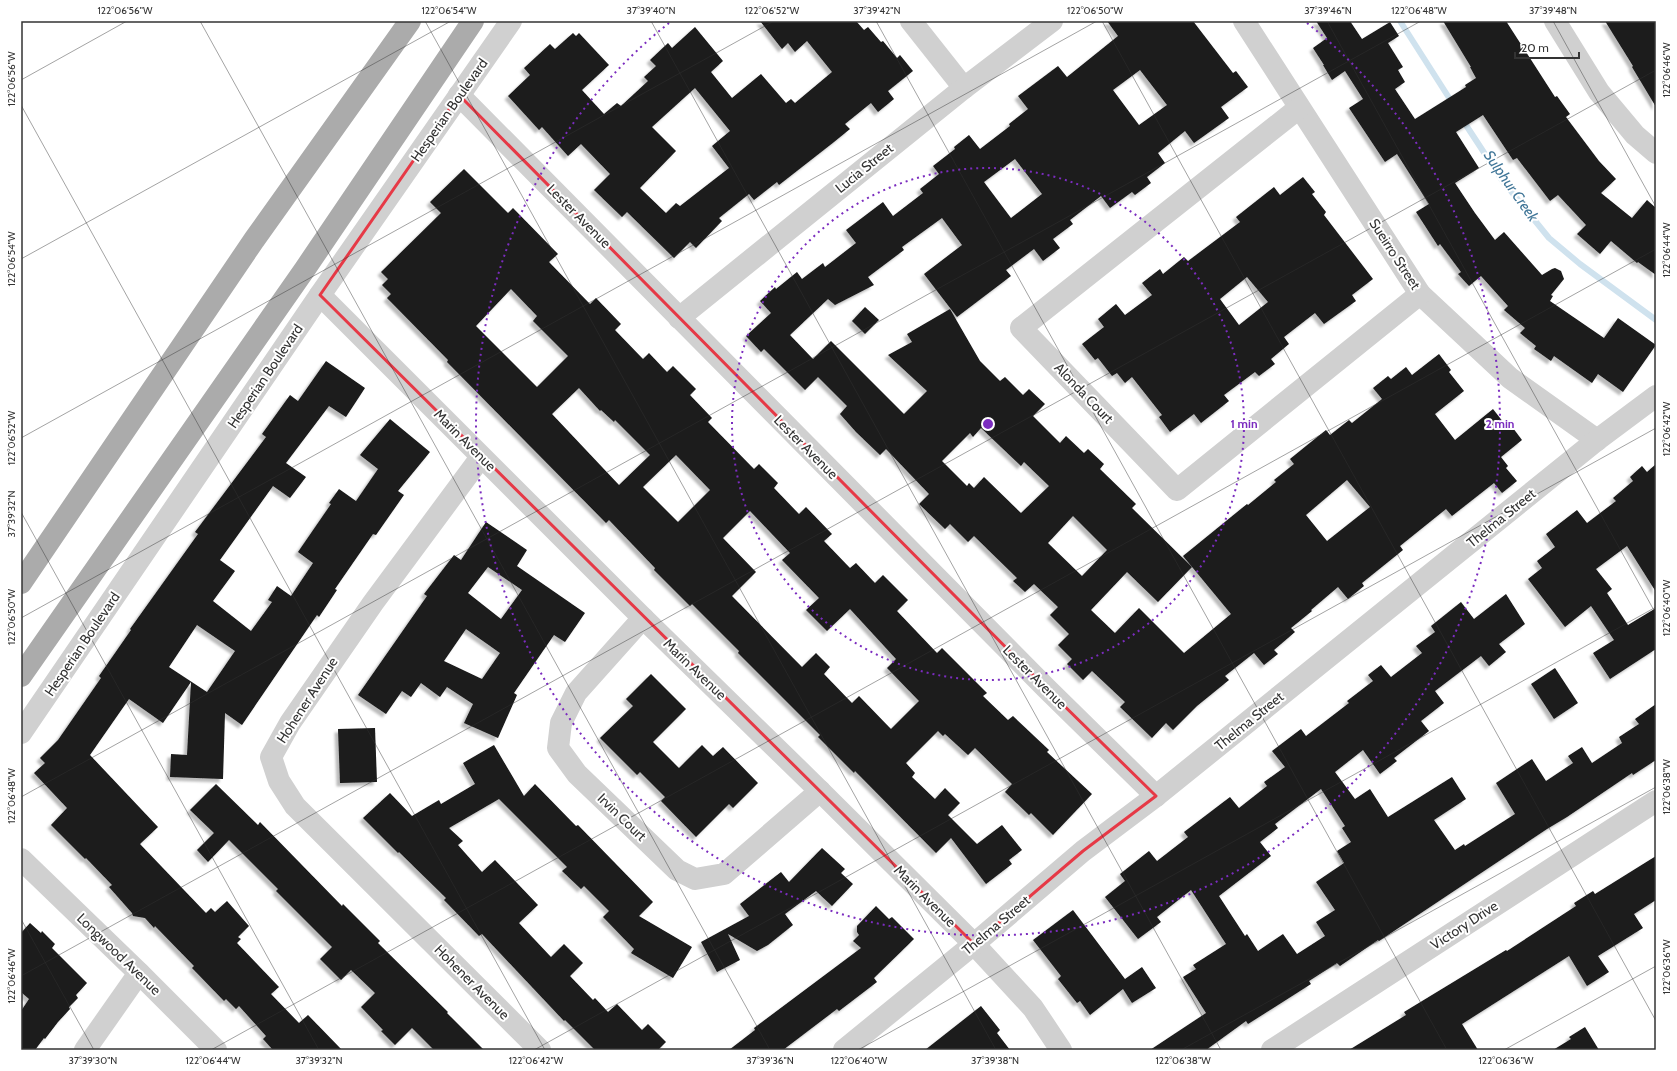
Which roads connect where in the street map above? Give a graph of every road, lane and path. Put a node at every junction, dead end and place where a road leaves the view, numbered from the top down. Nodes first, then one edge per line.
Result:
1 (410, 21) edge
2 (473, 21) edge
3 (511, 21) edge
4 (911, 21) edge
5 (1052, 21) edge
6 (1244, 21) edge
7 (1555, 21) edge
8 (964, 88) junction
9 (459, 95) junction
10 (1299, 108) junction
11 (1656, 153) edge
12 (320, 294) junction
13 (1420, 294) junction
14 (679, 318) junction
15 (1656, 396) edge
16 (1597, 440) junction
17 (482, 456) junction
18 (21, 583) edge
19 (642, 618) junction
20 (21, 676) edge
21 (21, 733) edge
22 (820, 791) junction
23 (1156, 796) junction
24 (1656, 801) edge
25 (21, 859) edge
26 (974, 944) junction
27 (139, 973) junction
28 (85, 1050) edge
29 (216, 1050) edge
30 (540, 1050) edge
31 (844, 1050) edge
32 (1061, 1050) edge
33 (1272, 1050) edge

1 - 18 main road
2 - 20 main road, Hesperian Boulevard
3 - 9 street, Hesperian Boulevard
4 - 8 street
5 - 8 street, Lucia Street
6 - 10 street, Sueirro Street
7 - 11 street
8 - 14 street, Lucia Street
9 - 12 street, Hesperian Boulevard
9 - 14 street, Lester Avenue
10 - 13 street, Sueirro Street
10 - 13 street, Alonda Court
12 - 17 street, Marin Avenue
12 - 21 street, Hesperian Boulevard
13 - 16 street, Sueirro Street
14 - 23 street, Lester Avenue
15 - 16 street, Thelma Street
16 - 23 street, Thelma Street
17 - 19 street, Marin Avenue
17 - 30 street, Hohener Avenue
19 - 22 street, Marin Avenue
19 - 22 street, Irvin Court
22 - 26 street, Marin Avenue
23 - 26 street, Thelma Street
24 - 33 street, Victory Drive
25 - 27 street, Longwood Avenue
26 - 31 street, Thelma Street
26 - 32 street, Marin Avenue
27 - 28 street
27 - 29 street, Longwood Avenue

